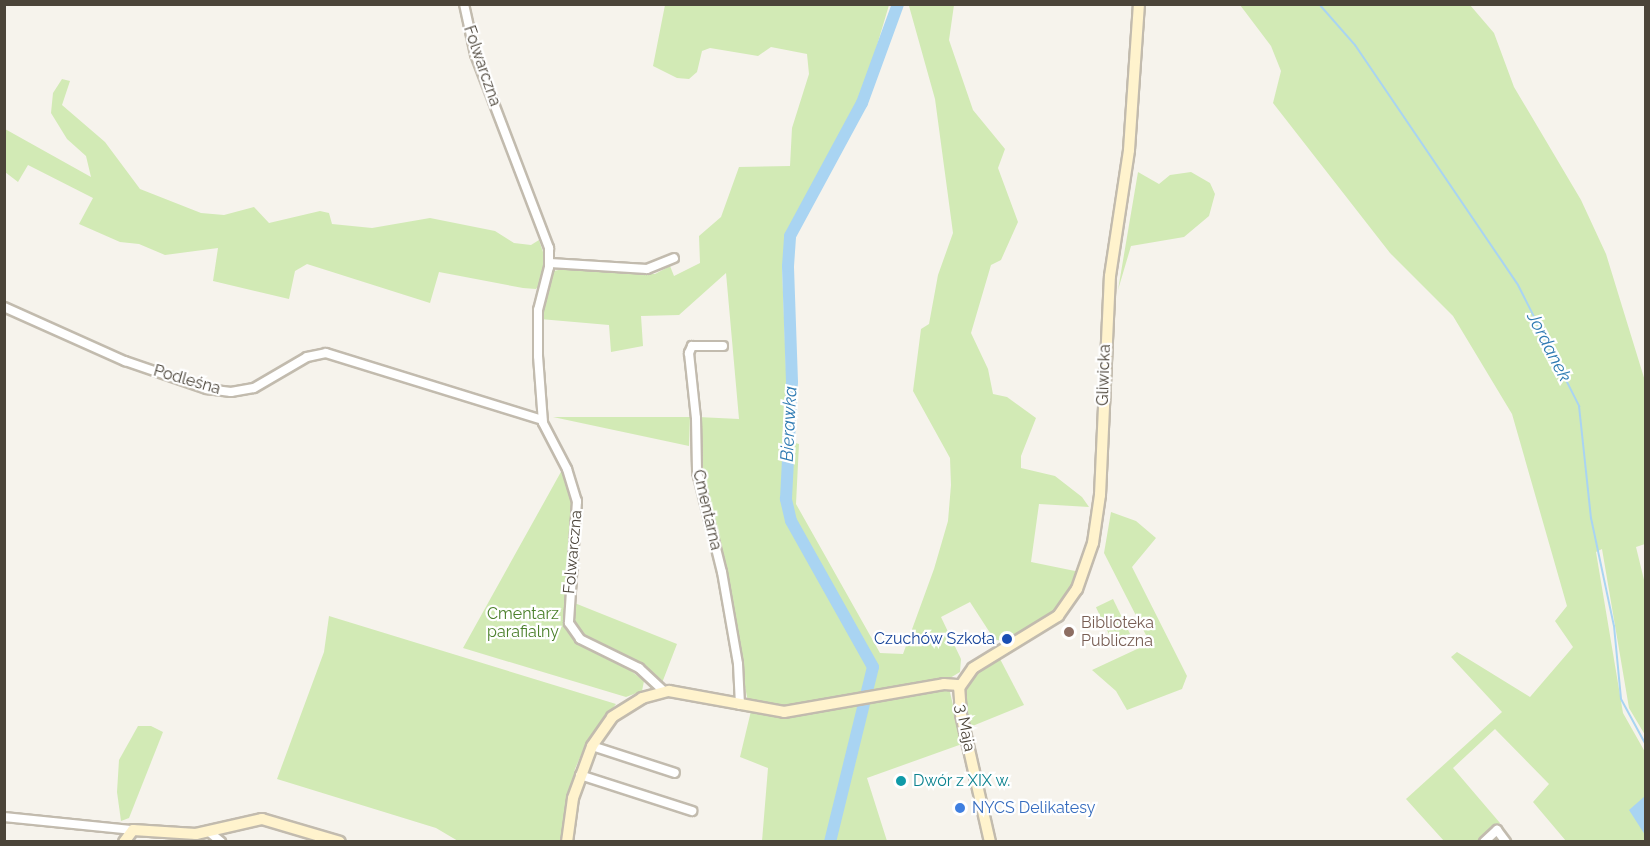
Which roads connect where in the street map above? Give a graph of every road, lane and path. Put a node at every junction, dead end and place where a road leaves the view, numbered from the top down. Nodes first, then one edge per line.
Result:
1 (464, 4) edge
2 (1139, 4) edge
3 (674, 258) dead end
4 (550, 263) junction
5 (4, 307) edge
6 (723, 346) dead end
7 (542, 420) junction
8 (960, 685) junction
9 (664, 691) junction
10 (740, 705) junction
11 (592, 746) junction
12 (675, 773) dead end
13 (580, 775) junction
14 (692, 811) dead end
15 (4, 817) edge
16 (133, 830) junction
17 (208, 831) junction
18 (124, 842) edge
19 (221, 842) edge
20 (340, 842) edge
21 (567, 842) edge
22 (990, 842) edge
23 (1484, 842) edge
24 (1506, 842) edge

1 - 4 street, Folwarczna
2 - 8 main road, Gliwicka
3 - 4 street
4 - 7 street, Folwarczna
5 - 7 street, Podleśna
6 - 10 street, Cmentarna
7 - 9 street, Folwarczna
8 - 10 main road
8 - 22 main road, 3 Maja
9 - 10 main road
9 - 11 main road
11 - 12 street
11 - 13 main road
13 - 14 street
13 - 21 main road
15 - 16 street
16 - 17 main road
16 - 18 main road
17 - 19 street
17 - 20 main road
23 - 24 street

